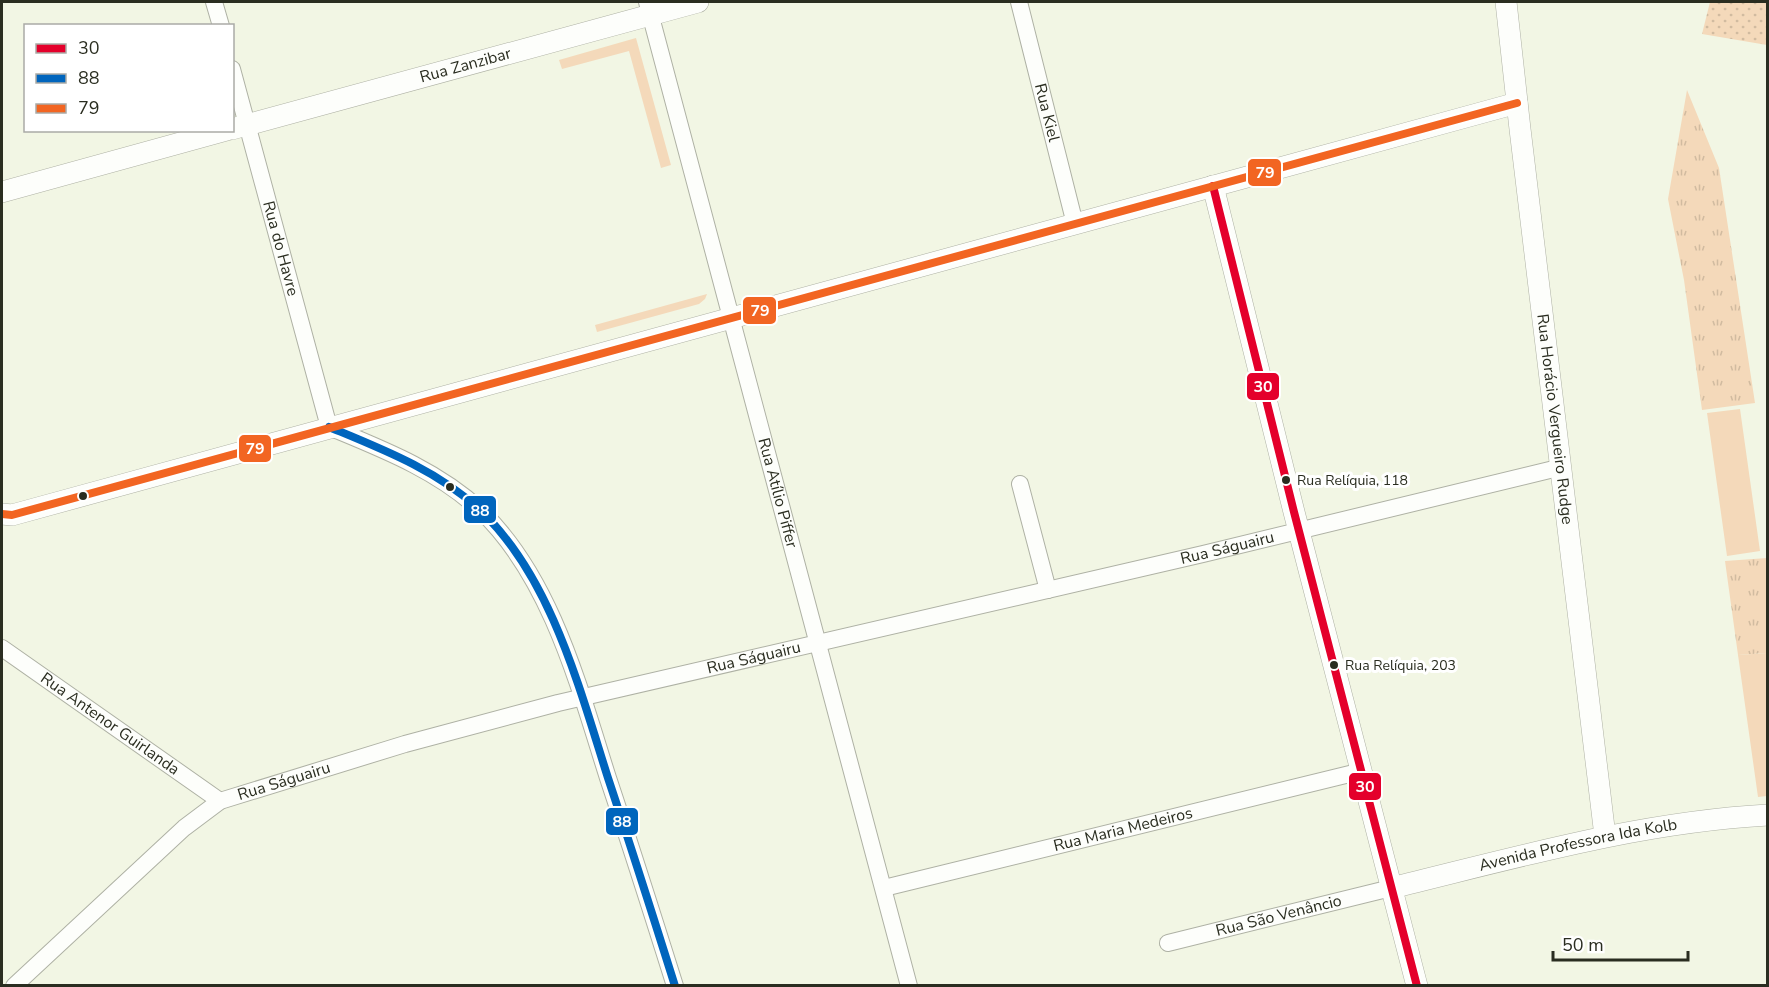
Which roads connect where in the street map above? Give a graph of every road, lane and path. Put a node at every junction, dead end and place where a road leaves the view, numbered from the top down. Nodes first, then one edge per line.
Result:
1 (214, 2) edge
2 (698, 2) edge
3 (1018, 2) edge
4 (1506, 2) edge
5 (649, 8) edge
6 (220, 24) edge
7 (234, 98) edge
8 (1517, 103) junction
9 (236, 128) edge
10 (221, 132) edge
11 (1213, 186) junction
12 (2, 192) edge
13 (1075, 224) junction
14 (732, 318) junction
15 (329, 427) junction
16 (1562, 467) junction
17 (1020, 484) dead end
18 (5, 516) edge
19 (1300, 531) junction
20 (1048, 590) junction
21 (818, 643) junction
22 (2, 648) edge
23 (582, 698) junction
24 (1362, 771) junction
25 (220, 801) junction
26 (1767, 815) edge
27 (1605, 836) junction
28 (884, 888) junction
29 (1391, 888) junction
30 (1168, 943) dead end
31 (14, 986) edge
32 (675, 986) edge
33 (909, 986) edge
34 (1417, 986) edge

1 - 6 street
2 - 5 street, Rua Zanzibar
3 - 13 street, Rua Kiel
4 - 8 street, Rua Horácio Vergueiro Rudge
5 - 9 street, Rua Zanzibar
5 - 14 street, Rua Atílio Piffer
7 - 9 street, Rua do Havre
8 - 11 street
8 - 16 street, Rua Horácio Vergueiro Rudge
9 - 15 street, Rua do Havre
10 - 12 street, Rua Zanzibar
11 - 13 street
11 - 19 street
13 - 14 street
14 - 15 street
14 - 21 street, Rua Atílio Piffer
15 - 18 street
15 - 23 street
16 - 19 street, Rua Ságuairu
16 - 27 street, Rua Horácio Vergueiro Rudge
17 - 20 street
19 - 20 street, Rua Ságuairu
19 - 24 street
20 - 21 street, Rua Ságuairu
21 - 23 street, Rua Ságuairu
21 - 28 street, Rua Atílio Piffer
22 - 25 street, Rua Antenor Guirlanda
23 - 25 street, Rua Ságuairu
23 - 32 street
24 - 28 street, Rua Maria Medeiros
24 - 29 street
25 - 31 street, Rua Ságuairu
26 - 27 street, Avenida Professora Ida Kolb
27 - 29 street, Avenida Professora Ida Kolb
28 - 33 street, Rua Atílio Piffer
29 - 30 street, Rua São Venâncio
29 - 34 street

